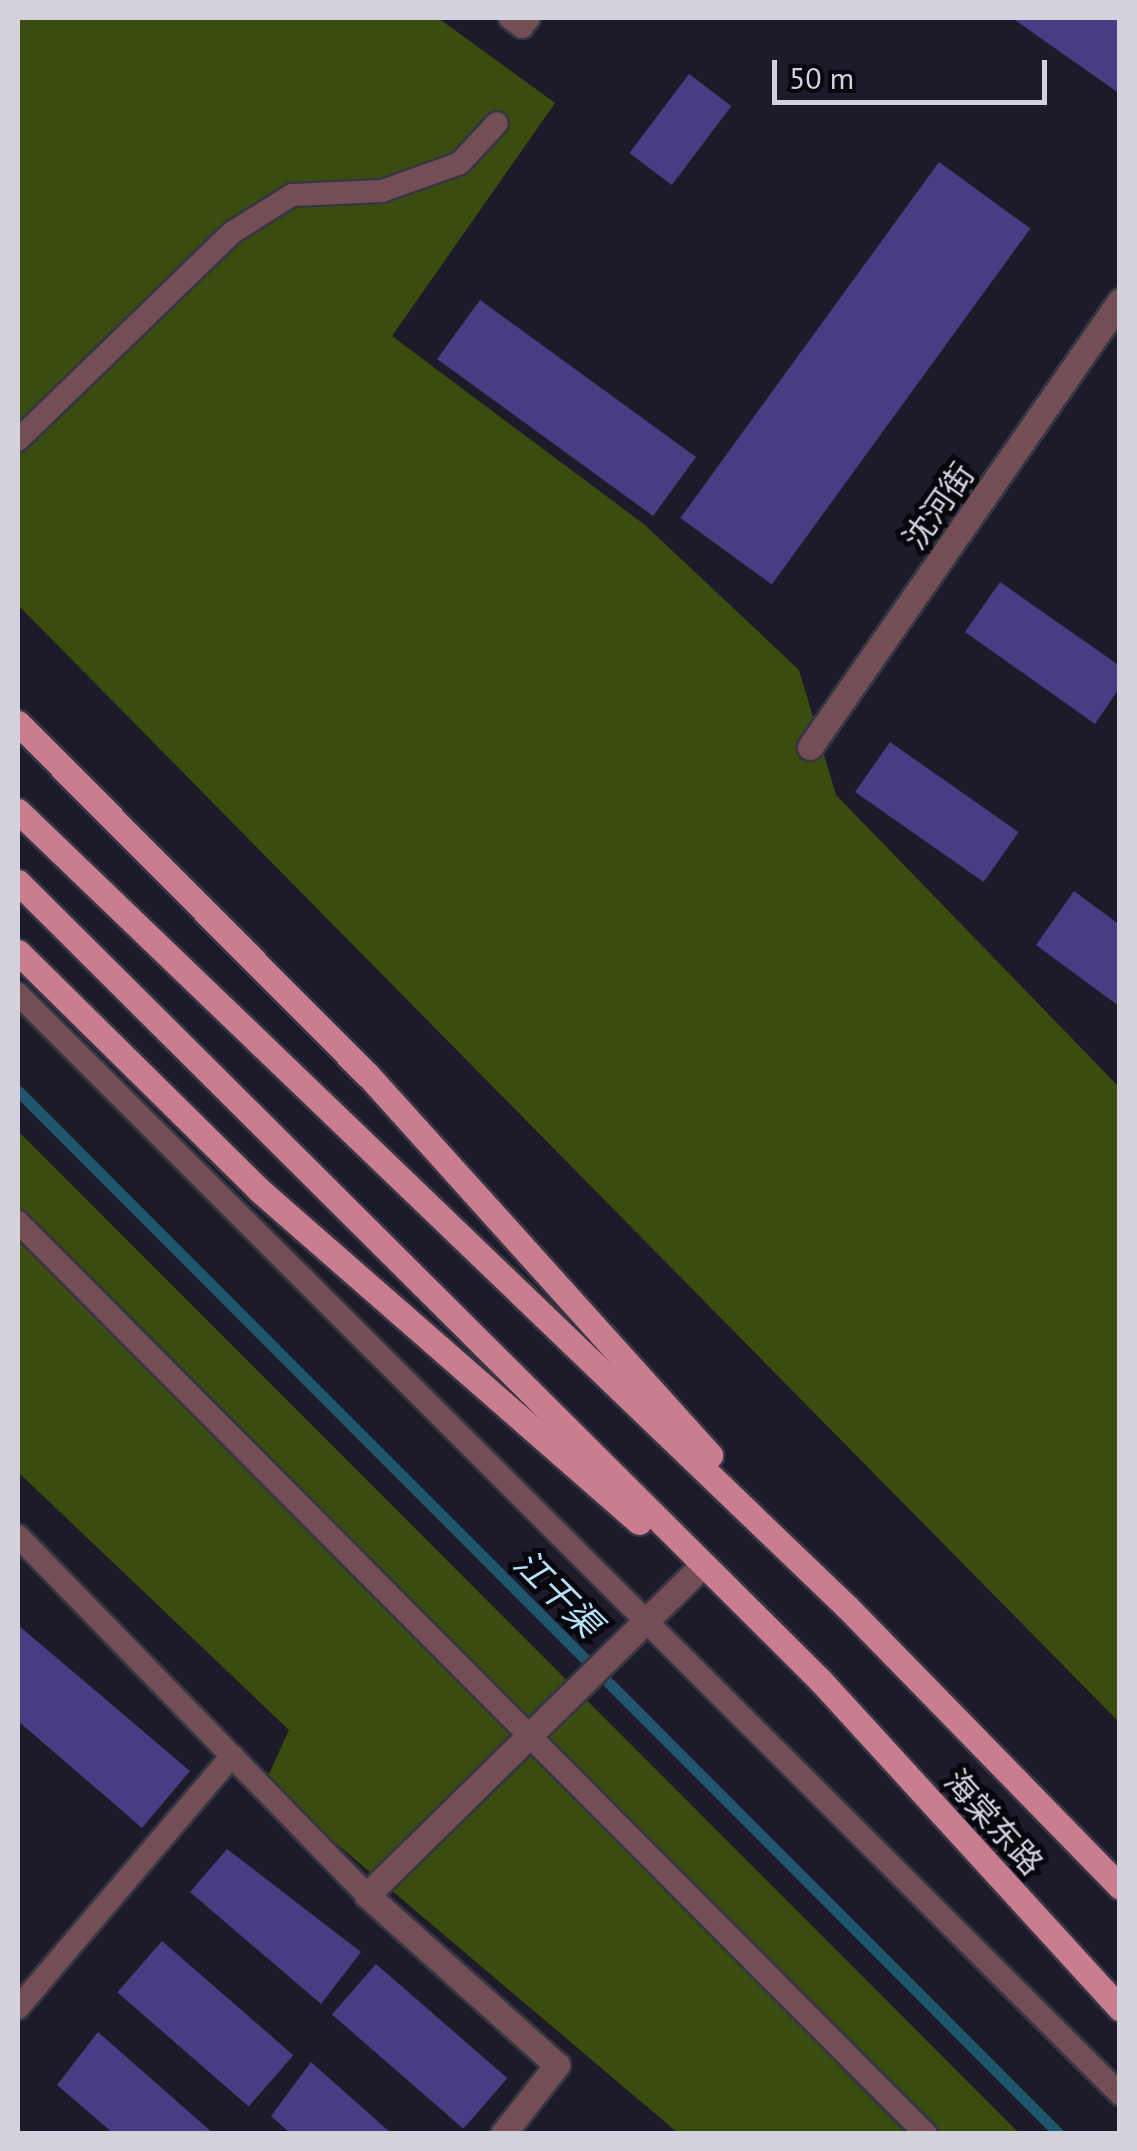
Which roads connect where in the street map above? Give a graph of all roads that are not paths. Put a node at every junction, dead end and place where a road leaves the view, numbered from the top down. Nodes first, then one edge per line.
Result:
1 (510, 18) edge
2 (529, 18) edge
3 (497, 123) dead end
4 (1120, 302) edge
5 (18, 440) edge
6 (18, 723) edge
7 (810, 747) dead end
8 (18, 811) edge
9 (18, 882) edge
10 (18, 952) edge
11 (18, 994) edge
12 (18, 1222) edge
13 (18, 1536) edge
14 (700, 1568) junction
15 (847, 1607) junction
16 (641, 1626) junction
17 (530, 1735) junction
18 (232, 1756) junction
19 (1120, 1887) edge
20 (367, 1895) junction
21 (18, 2008) edge
22 (1120, 2009) edge
23 (1120, 2094) edge
24 (503, 2134) edge
25 (926, 2134) edge

1 - 2 lane
3 - 5 lane
4 - 7 street, 沈河街
6 - 15 main road
8 - 15 main road
9 - 14 main road
10 - 14 main road
11 - 16 lane
12 - 17 lane
13 - 18 lane
14 - 16 street
14 - 22 main road, 海棠东路
15 - 19 main road, 海棠东路
16 - 17 street
16 - 23 lane
17 - 20 street
17 - 25 lane
18 - 20 lane
18 - 21 lane
20 - 24 street

